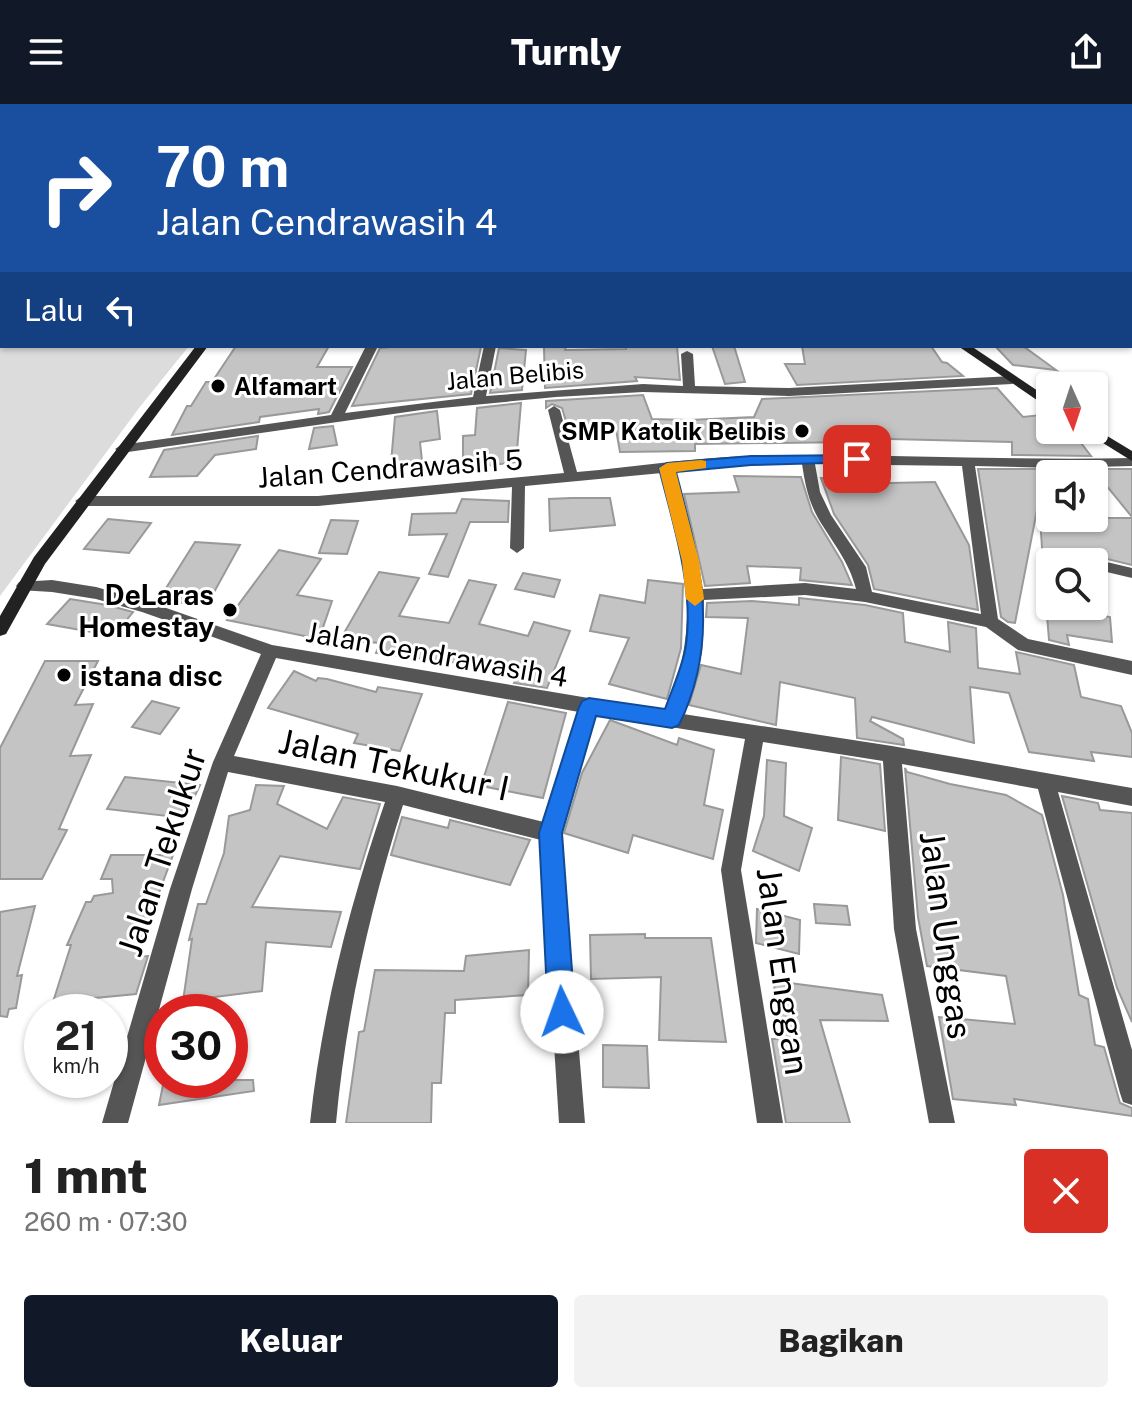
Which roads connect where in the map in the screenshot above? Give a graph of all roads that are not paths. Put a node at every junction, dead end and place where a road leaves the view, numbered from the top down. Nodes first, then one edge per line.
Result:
1 (200, 348) edge
2 (371, 348) edge
3 (490, 348) edge
4 (967, 348) edge
5 (687, 354) dead end
6 (1012, 380) junction
7 (689, 390) junction
8 (1036, 396) edge
9 (479, 399) junction
10 (554, 410) dead end
11 (336, 418) junction
12 (1108, 444) edge
13 (121, 449) junction
14 (808, 459) junction
15 (1132, 460) edge
16 (968, 461) junction
17 (667, 468) junction
18 (572, 477) junction
19 (518, 483) junction
20 (82, 501) junction
21 (517, 548) dead end
22 (1108, 567) edge
23 (1132, 573) edge
24 (24, 586) junction
25 (694, 595) junction
26 (865, 596) junction
27 (990, 622) junction
28 (0, 630) edge
29 (271, 651) junction
30 (1132, 668) edge
31 (589, 707) junction
32 (672, 719) junction
33 (755, 734) junction
34 (892, 754) junction
35 (222, 762) junction
36 (1045, 781) junction
37 (397, 795) junction
38 (1132, 797) edge
39 (551, 833) junction
40 (1132, 1093) edge
41 (115, 1123) edge
42 (323, 1123) edge
43 (572, 1123) edge
44 (770, 1123) edge
45 (942, 1123) edge

1 - 13 main road
2 - 11 street
3 - 9 street
4 - 6 main road
5 - 7 street
6 - 7 street, Jalan Belibis
6 - 8 main road
7 - 9 street, Jalan Belibis
9 - 11 street, Jalan Belibis
10 - 18 street
11 - 13 street, Jalan Belibis
12 - 15 main road
13 - 20 main road
14 - 16 street, Jalan Cendrawasih 5
14 - 17 street, Jalan Cendrawasih 5
14 - 26 street
15 - 16 street, Jalan Cendrawasih 5
16 - 27 street
17 - 18 street, Jalan Cendrawasih 5
17 - 25 street
18 - 19 street, Jalan Cendrawasih 5
19 - 20 street, Jalan Cendrawasih 5
19 - 21 street
20 - 24 main road
22 - 23 street
24 - 28 main road
24 - 29 street, Jalan Cendrawasih 4
25 - 26 street
25 - 32 street
26 - 27 street
27 - 30 street
29 - 31 street, Jalan Cendrawasih 4
29 - 35 street, Jalan Tekukur
31 - 32 street, Jalan Cendrawasih 4
31 - 39 street
32 - 33 street, Jalan Cendrawasih 4
33 - 34 street, Jalan Cendrawasih 4
33 - 44 street, Jalan Enggan
34 - 36 street, Jalan Cendrawasih 4
34 - 45 street, Jalan Unggas
35 - 37 street, Jalan Tekukur I
35 - 41 street, Jalan Tekukur
36 - 38 street, Jalan Cendrawasih 4
36 - 40 street
37 - 39 street, Jalan Tekukur I
37 - 42 street
39 - 43 street

